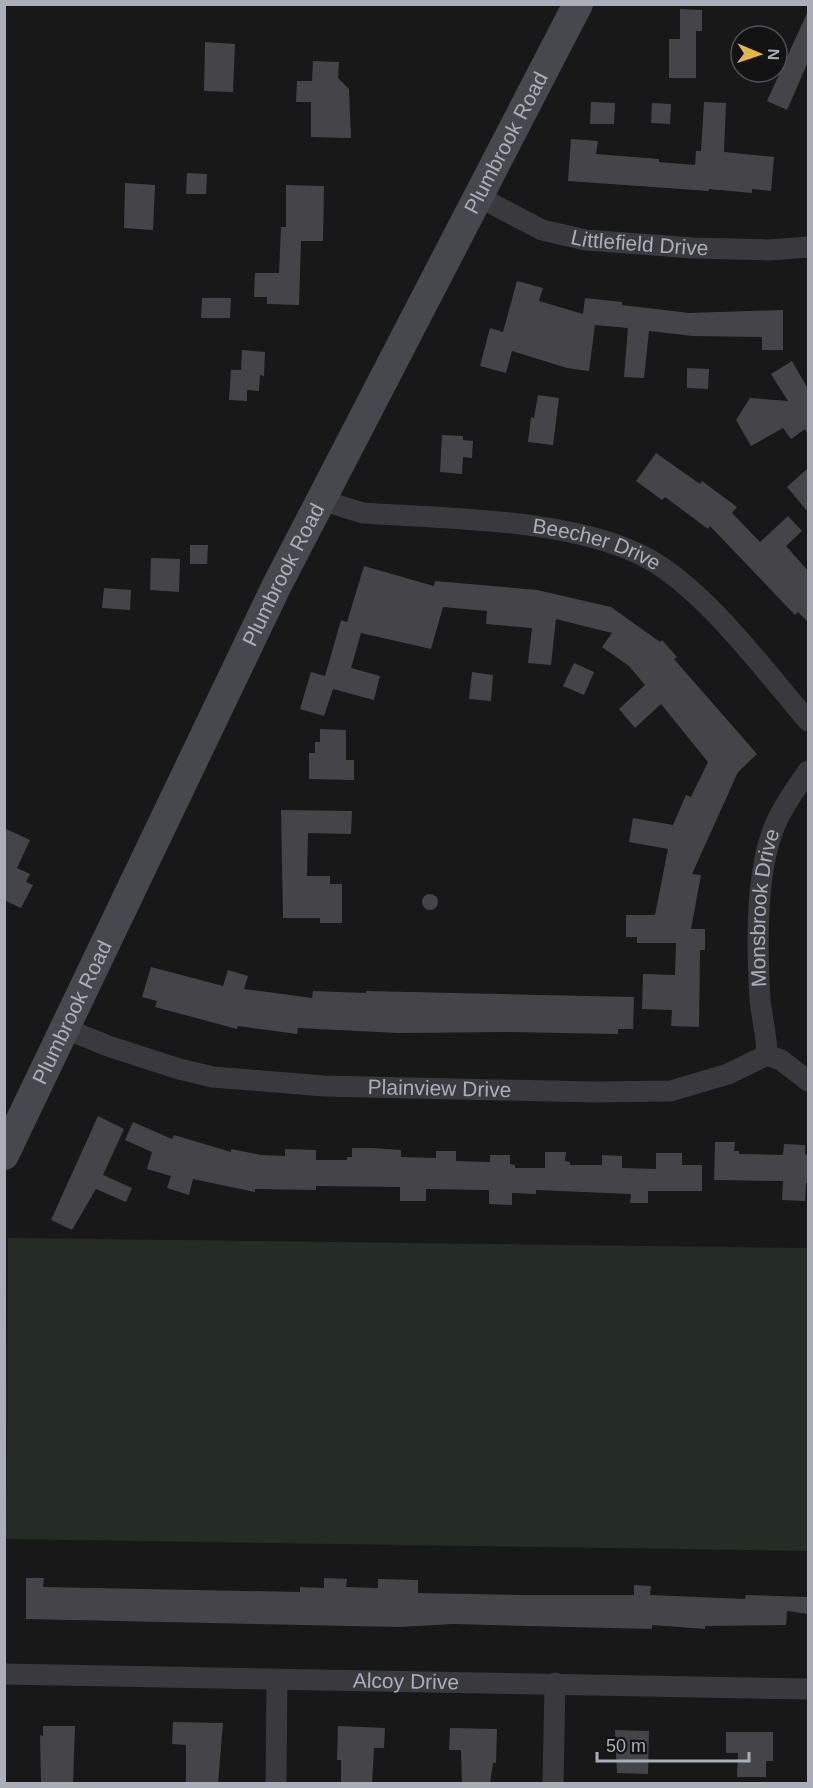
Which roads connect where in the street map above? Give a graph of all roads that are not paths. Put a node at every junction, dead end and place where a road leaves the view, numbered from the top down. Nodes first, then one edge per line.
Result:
1 (578, 4) edge
2 (479, 197) junction
3 (808, 247) edge
4 (321, 497) junction
5 (808, 721) edge
6 (808, 771) edge
7 (64, 1028) junction
8 (767, 1055) junction
9 (808, 1081) edge
10 (4, 1155) edge
11 (4, 1674) edge
12 (277, 1680) junction
13 (555, 1683) junction
14 (808, 1689) edge
15 (276, 1784) edge
16 (553, 1784) edge

1 - 2 street, Plumbrook Road
2 - 3 street, Littlefield Drive
2 - 4 street, Plumbrook Road
4 - 5 street, Beecher Drive
4 - 7 street, Plumbrook Road
6 - 8 street, Monsbrook Drive
7 - 8 street, Plainview Drive
7 - 10 street, Plumbrook Road
8 - 9 street
11 - 12 street, Alcoy Drive
12 - 13 street, Alcoy Drive
12 - 15 street
13 - 14 street, Alcoy Drive
13 - 16 street

